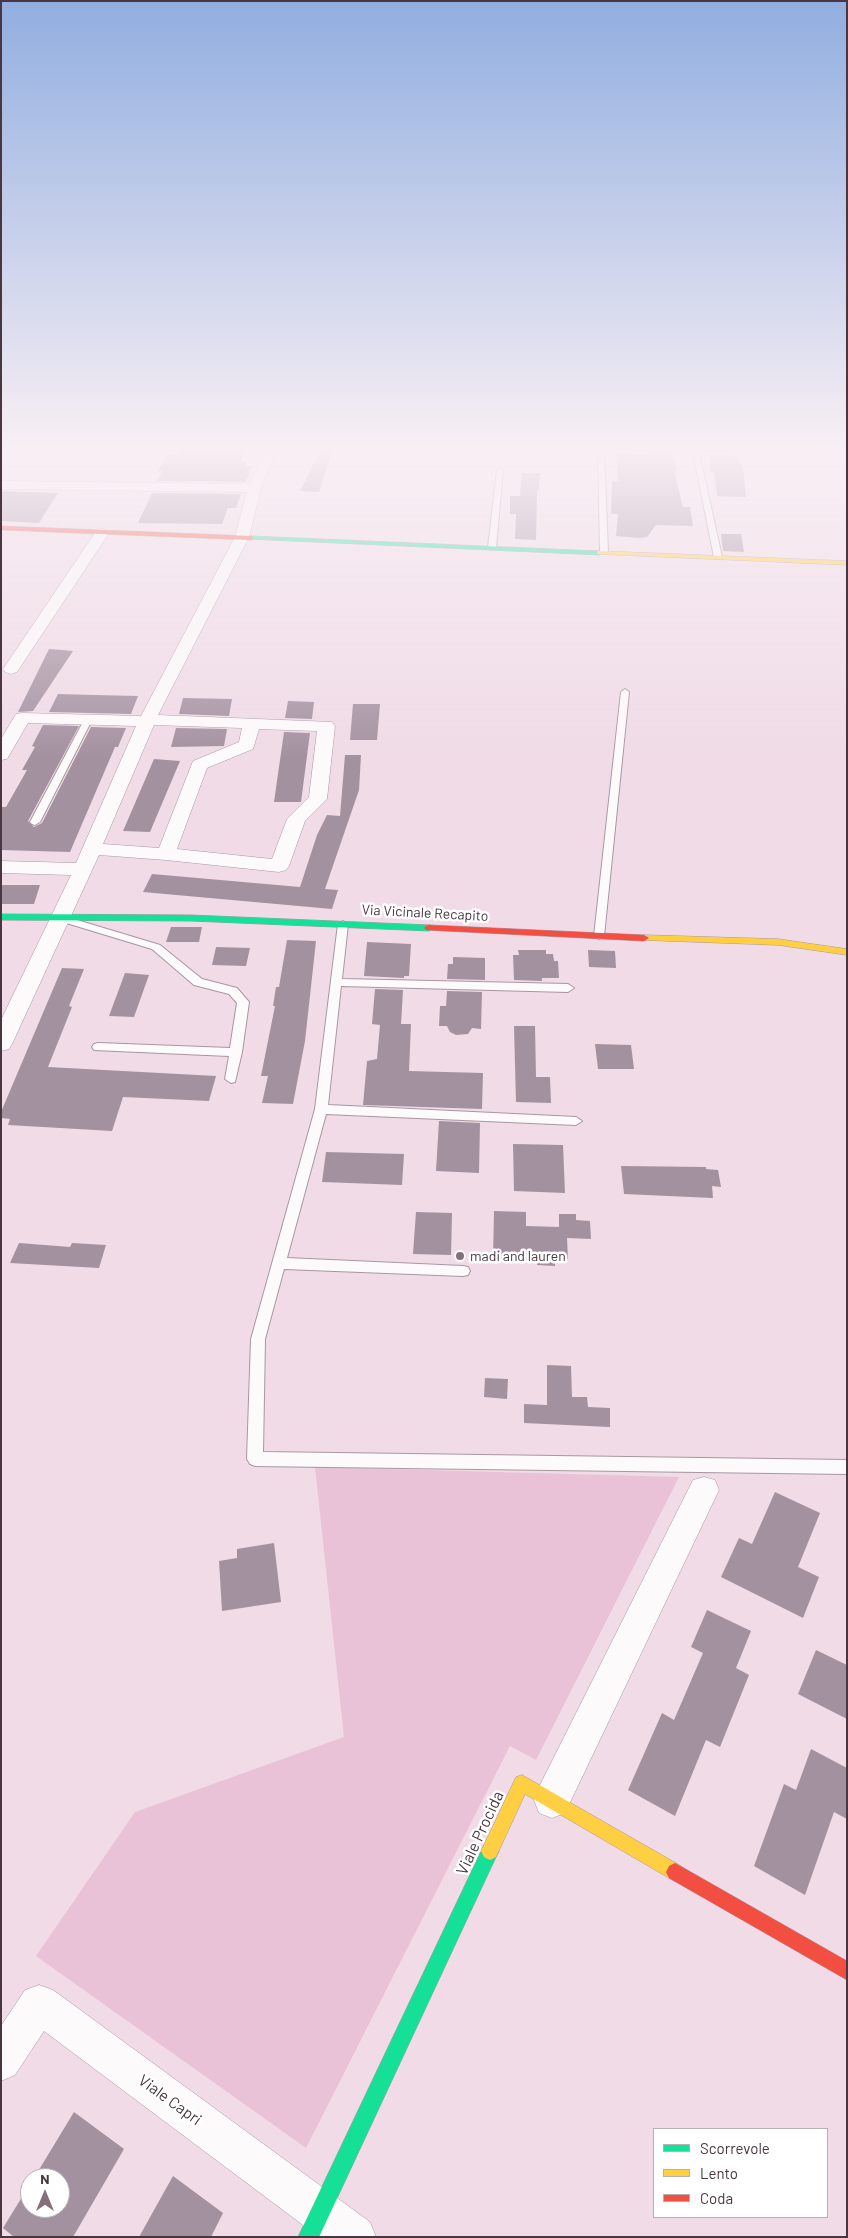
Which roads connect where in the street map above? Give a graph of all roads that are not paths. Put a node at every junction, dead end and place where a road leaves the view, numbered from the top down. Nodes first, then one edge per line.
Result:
1 (91, 549) edge
2 (235, 549) edge
3 (532, 549) edge
4 (716, 549) edge
5 (604, 552) joint
6 (718, 557) junction
7 (847, 563) edge
8 (11, 669) dead end
9 (625, 692) dead end
10 (88, 720) junction
11 (148, 721) junction
12 (252, 724) junction
13 (1, 756) edge
14 (35, 822) dead end
15 (92, 849) junction
16 (166, 854) junction
17 (1, 867) edge
18 (83, 869) junction
19 (1, 917) edge
20 (60, 917) junction
21 (343, 924) junction
22 (598, 936) junction
23 (847, 952) edge
24 (336, 982) junction
25 (568, 988) dead end
26 (1, 1044) edge
27 (98, 1047) dead end
28 (236, 1052) junction
29 (231, 1080) dead end
30 (321, 1109) junction
31 (576, 1121) dead end
32 (279, 1263) junction
33 (463, 1272) dead end
34 (847, 1467) edge
35 (704, 1490) dead end
36 (552, 1800) junction
37 (847, 1971) edge
38 (1, 2061) edge
39 (314, 2224) edge
40 (355, 2237) edge

1 - 8 street
2 - 11 street
3 - 5 street
4 - 6 lane
5 - 6 street
6 - 7 street
9 - 22 lane
10 - 11 street
10 - 13 street
10 - 14 lane
11 - 12 street
11 - 15 street
12 - 16 street
12 - 16 street
15 - 16 street
15 - 18 street
17 - 18 street
18 - 20 street
19 - 20 street, Via Vicinale Recapito
20 - 21 street, Via Vicinale Recapito
20 - 26 street
20 - 28 lane
21 - 22 street, Via Vicinale Recapito
21 - 24 lane
22 - 23 street, Via Vicinale Recapito
24 - 25 lane
24 - 30 lane
27 - 28 lane
28 - 29 lane
30 - 31 lane
30 - 32 lane
32 - 33 lane
32 - 34 lane
35 - 36 street
36 - 37 street, Viale Procida
36 - 39 street, Viale Procida
38 - 39 street, Viale Capri
39 - 40 street, Viale Capri

